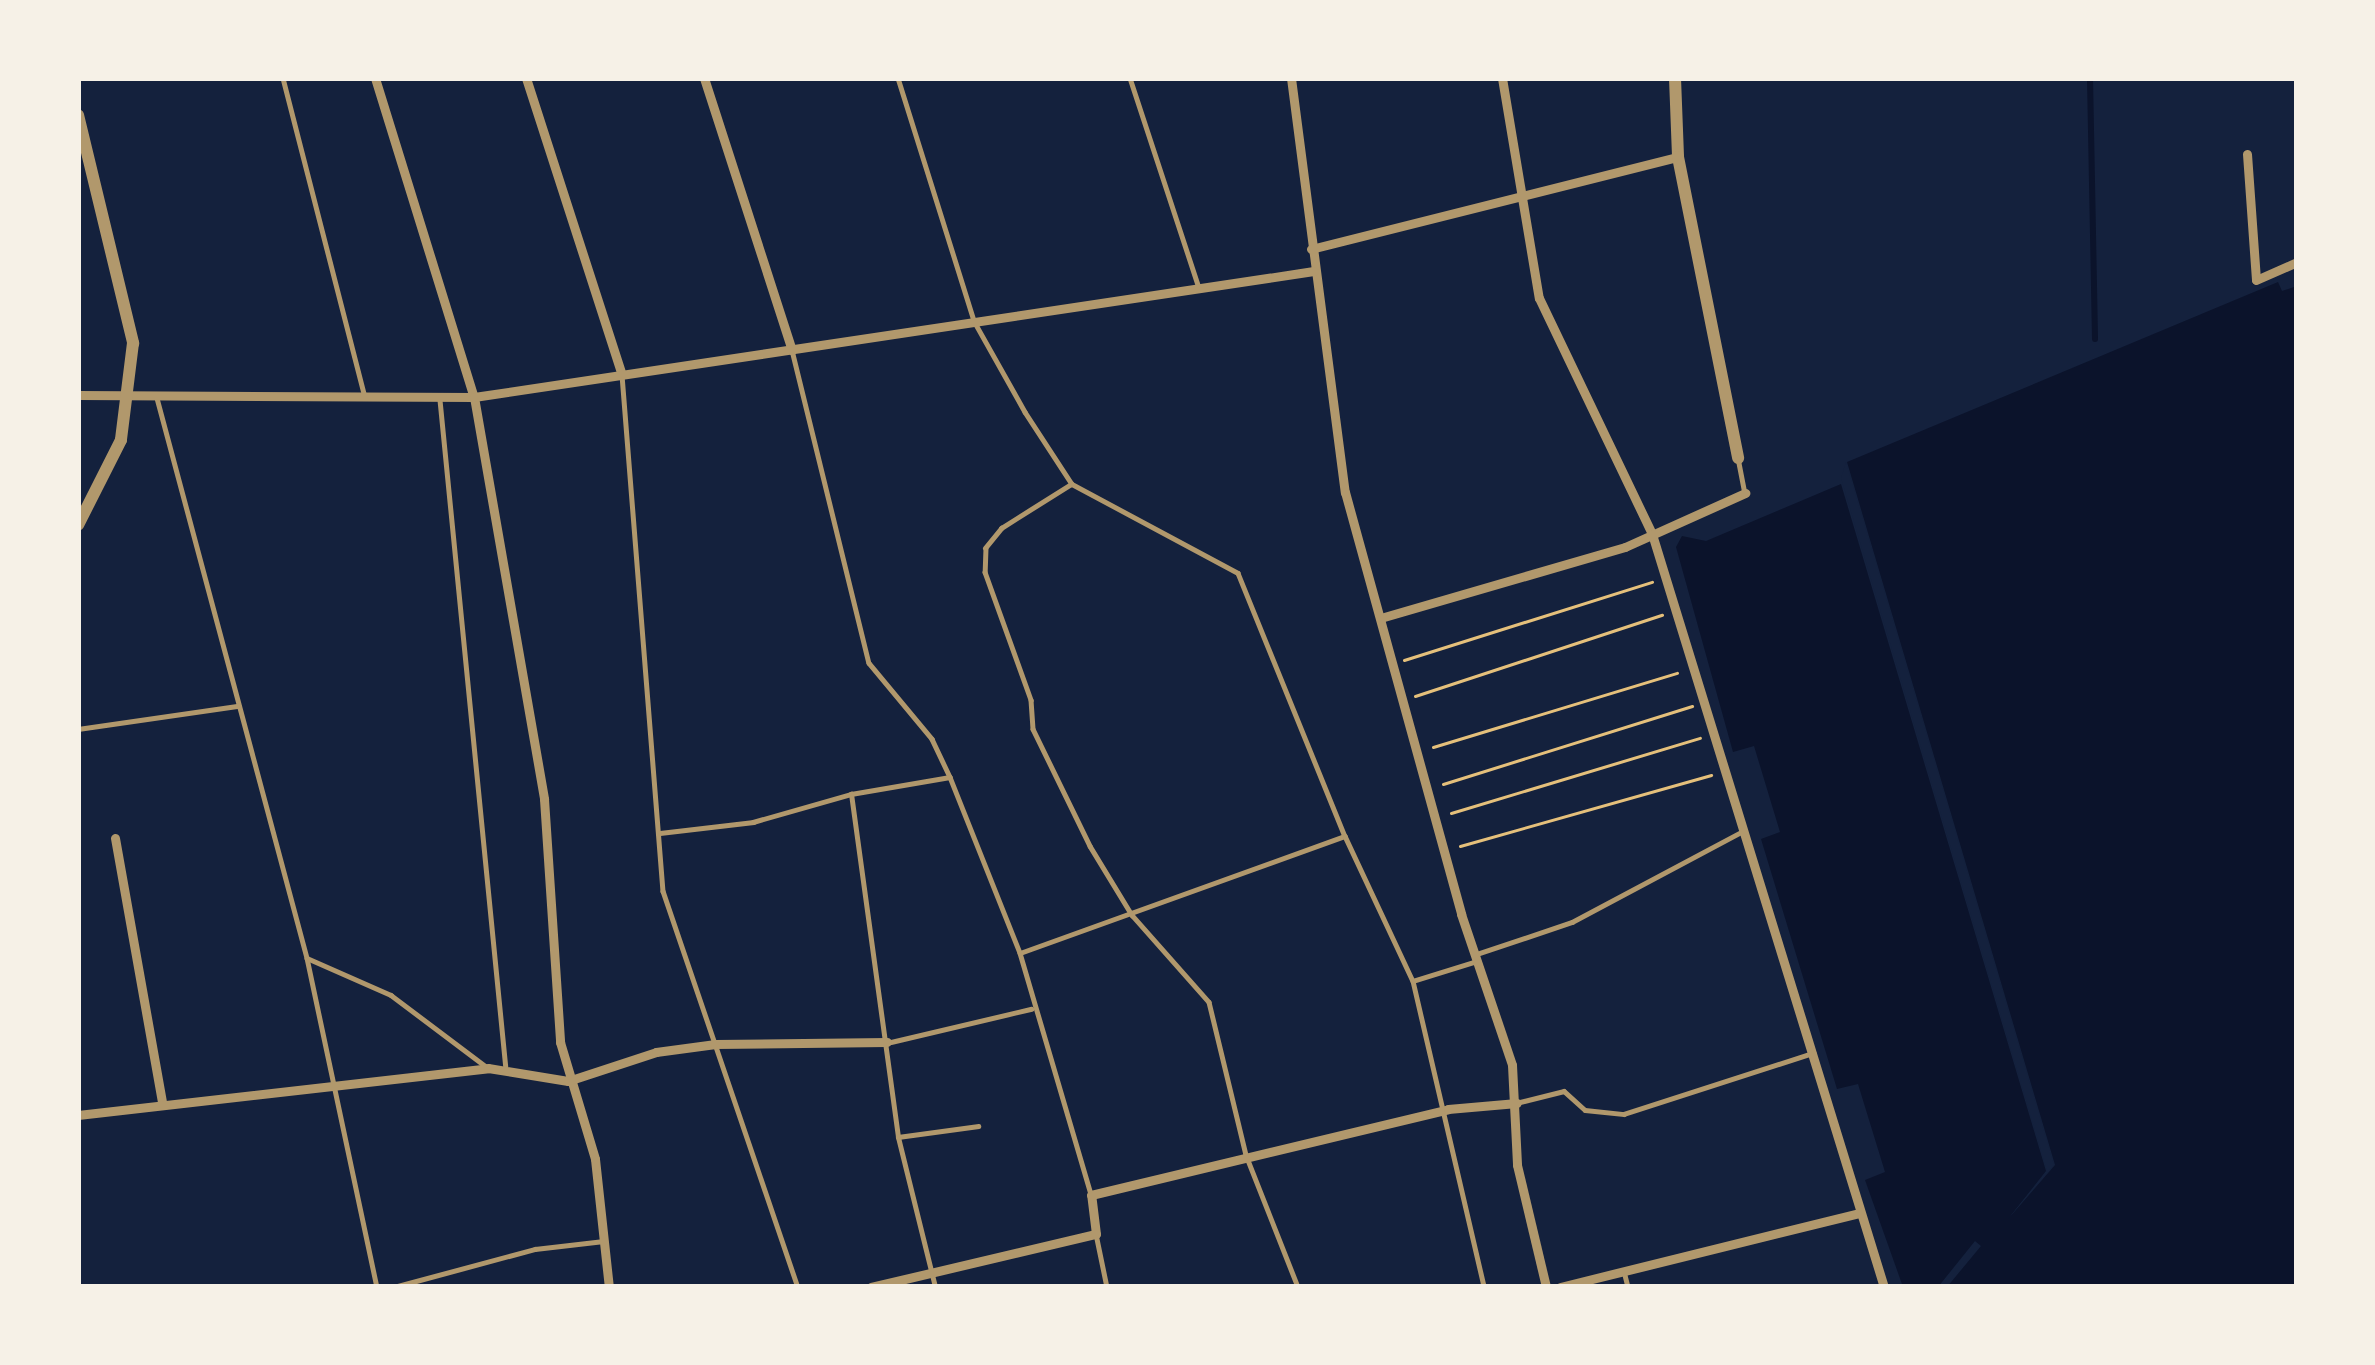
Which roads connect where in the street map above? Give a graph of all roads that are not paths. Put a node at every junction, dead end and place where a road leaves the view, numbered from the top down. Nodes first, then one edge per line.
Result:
1 (283, 78) edge
2 (375, 78) edge
3 (526, 78) edge
4 (704, 78) edge
5 (898, 78) edge
6 (1130, 78) edge
7 (1291, 78) edge
8 (1502, 78) edge
9 (1675, 78) edge
10 (78, 115) edge
11 (2247, 154) dead end
12 (1678, 158) junction
13 (1523, 191) junction
14 (1311, 249) junction
15 (2297, 262) edge
16 (1314, 271) junction
17 (1198, 285) junction
18 (974, 321) junction
19 (792, 350) junction
20 (621, 373) junction
21 (78, 394) edge
22 (131, 397) junction
23 (440, 397) junction
24 (474, 397) junction
25 (157, 398) junction
26 (364, 398) junction
27 (1738, 458) joint
28 (1072, 484) junction
29 (1745, 493) joint
30 (78, 525) edge
31 (1652, 534) junction
32 (1384, 617) junction
33 (238, 706) junction
34 (78, 730) edge
35 (950, 777) junction
36 (851, 794) junction
37 (1743, 831) junction
38 (660, 833) junction
39 (1346, 836) junction
40 (115, 838) dead end
41 (1132, 915) junction
42 (1020, 953) junction
43 (307, 958) junction
44 (1476, 958) junction
45 (1413, 981) junction
46 (1031, 1010) junction
47 (887, 1042) junction
48 (715, 1044) junction
49 (1814, 1053) junction
50 (488, 1068) junction
51 (506, 1069) junction
52 (568, 1081) junction
53 (338, 1087) junction
54 (162, 1101) junction
55 (1517, 1102) junction
56 (1448, 1109) junction
57 (78, 1115) edge
58 (978, 1126) dead end
59 (898, 1136) junction
60 (1246, 1155) junction
61 (1091, 1195) junction
62 (1860, 1213) junction
63 (1096, 1234) junction
64 (604, 1240) junction
65 (931, 1273) junction
66 (1627, 1281) edge
67 (377, 1287) edge
68 (394, 1287) edge
69 (609, 1287) edge
70 (798, 1287) edge
71 (871, 1287) edge
72 (935, 1287) edge
73 (1107, 1287) edge
74 (1298, 1287) edge
75 (1484, 1287) edge
76 (1546, 1287) edge
77 (1560, 1287) edge
78 (1884, 1287) edge

1 - 26 lane
2 - 24 street
3 - 20 street
4 - 19 street
5 - 18 lane
6 - 17 lane
7 - 14 street
8 - 13 street
9 - 12 street
10 - 22 street
11 - 15 street
12 - 13 street
12 - 27 street
13 - 14 street
13 - 31 street
14 - 16 street
16 - 17 street
16 - 32 street
17 - 18 street
18 - 19 street
18 - 28 lane
19 - 20 street
19 - 35 lane
20 - 24 street
20 - 38 lane
21 - 22 street
22 - 25 street
22 - 30 street
23 - 24 street
23 - 26 street
23 - 51 lane
24 - 52 street
25 - 26 street
25 - 33 lane
27 - 29 lane
28 - 39 lane
28 - 41 lane
29 - 31 street
31 - 32 street
31 - 37 street
32 - 44 street
33 - 34 lane
33 - 43 lane
35 - 36 lane
35 - 42 lane
36 - 38 lane
36 - 47 lane
37 - 44 lane
37 - 49 street
38 - 48 lane
39 - 41 lane
39 - 45 lane
40 - 54 street
41 - 42 lane
41 - 60 lane
42 - 46 lane
43 - 50 lane
43 - 53 lane
44 - 45 lane
44 - 55 street
45 - 56 lane
46 - 47 lane
46 - 61 lane
47 - 48 street
47 - 59 lane
48 - 52 street
48 - 70 lane
49 - 55 lane
49 - 62 street
50 - 51 street
50 - 53 street
51 - 52 street
52 - 64 street
53 - 54 street
53 - 67 lane
54 - 57 street
55 - 56 street
55 - 76 street
56 - 60 street
56 - 75 lane
58 - 59 lane
59 - 65 lane
60 - 61 street
60 - 74 lane
61 - 63 street
62 - 66 street
62 - 78 street
63 - 65 street
63 - 73 lane
64 - 68 lane
64 - 69 street
65 - 71 street
65 - 72 lane
66 - 77 street

